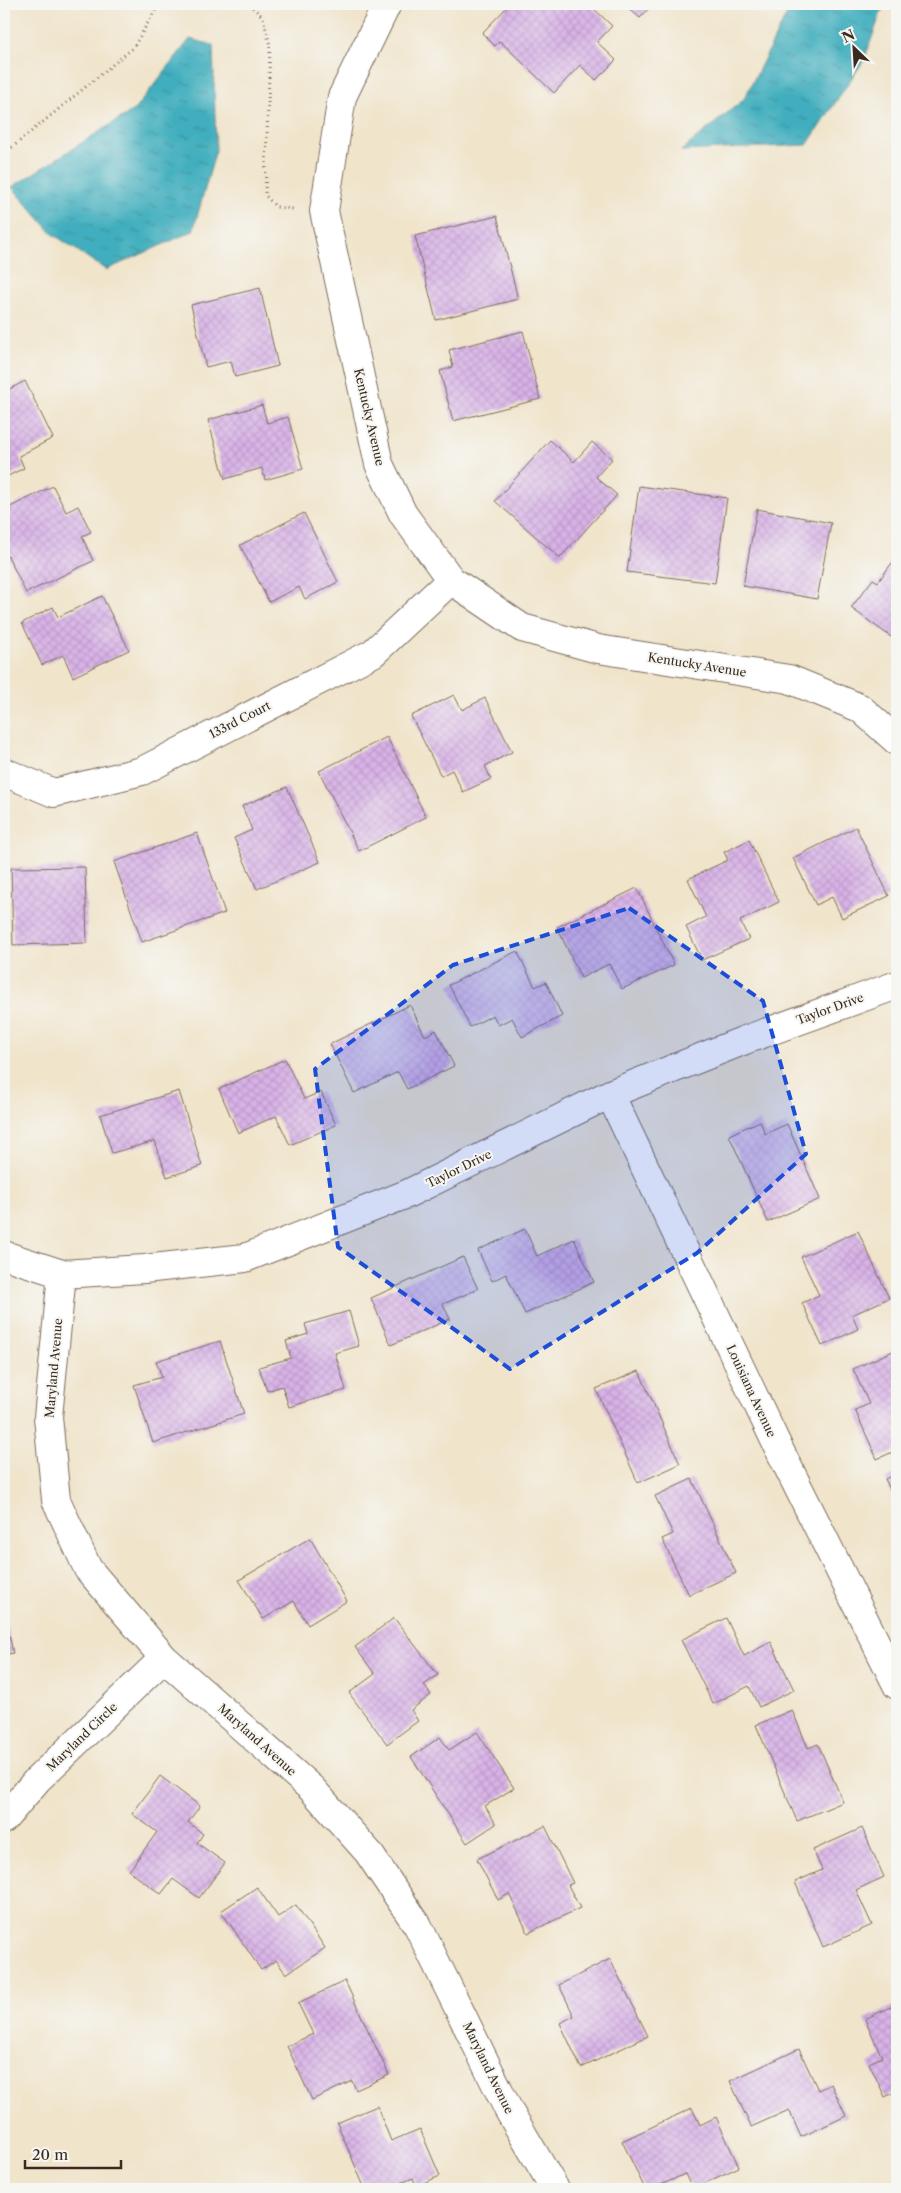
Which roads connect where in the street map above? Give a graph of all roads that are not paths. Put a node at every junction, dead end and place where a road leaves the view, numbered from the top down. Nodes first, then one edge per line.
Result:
1 (387, 4) edge
2 (451, 580) junction
3 (897, 741) edge
4 (4, 772) edge
5 (897, 985) edge
6 (610, 1094) junction
7 (4, 1255) edge
8 (62, 1274) junction
9 (164, 1658) junction
10 (897, 1685) edge
11 (4, 1819) edge
12 (555, 2189) edge

1 - 2 street, Kentucky Avenue
2 - 3 street, Kentucky Avenue
2 - 4 street, 133rd Court
5 - 6 street, Taylor Drive
6 - 8 street, Taylor Drive
6 - 10 street, Louisiana Avenue
7 - 8 street, Taylor Drive
8 - 9 street, Maryland Avenue
9 - 11 street, Maryland Circle
9 - 12 street, Maryland Avenue

